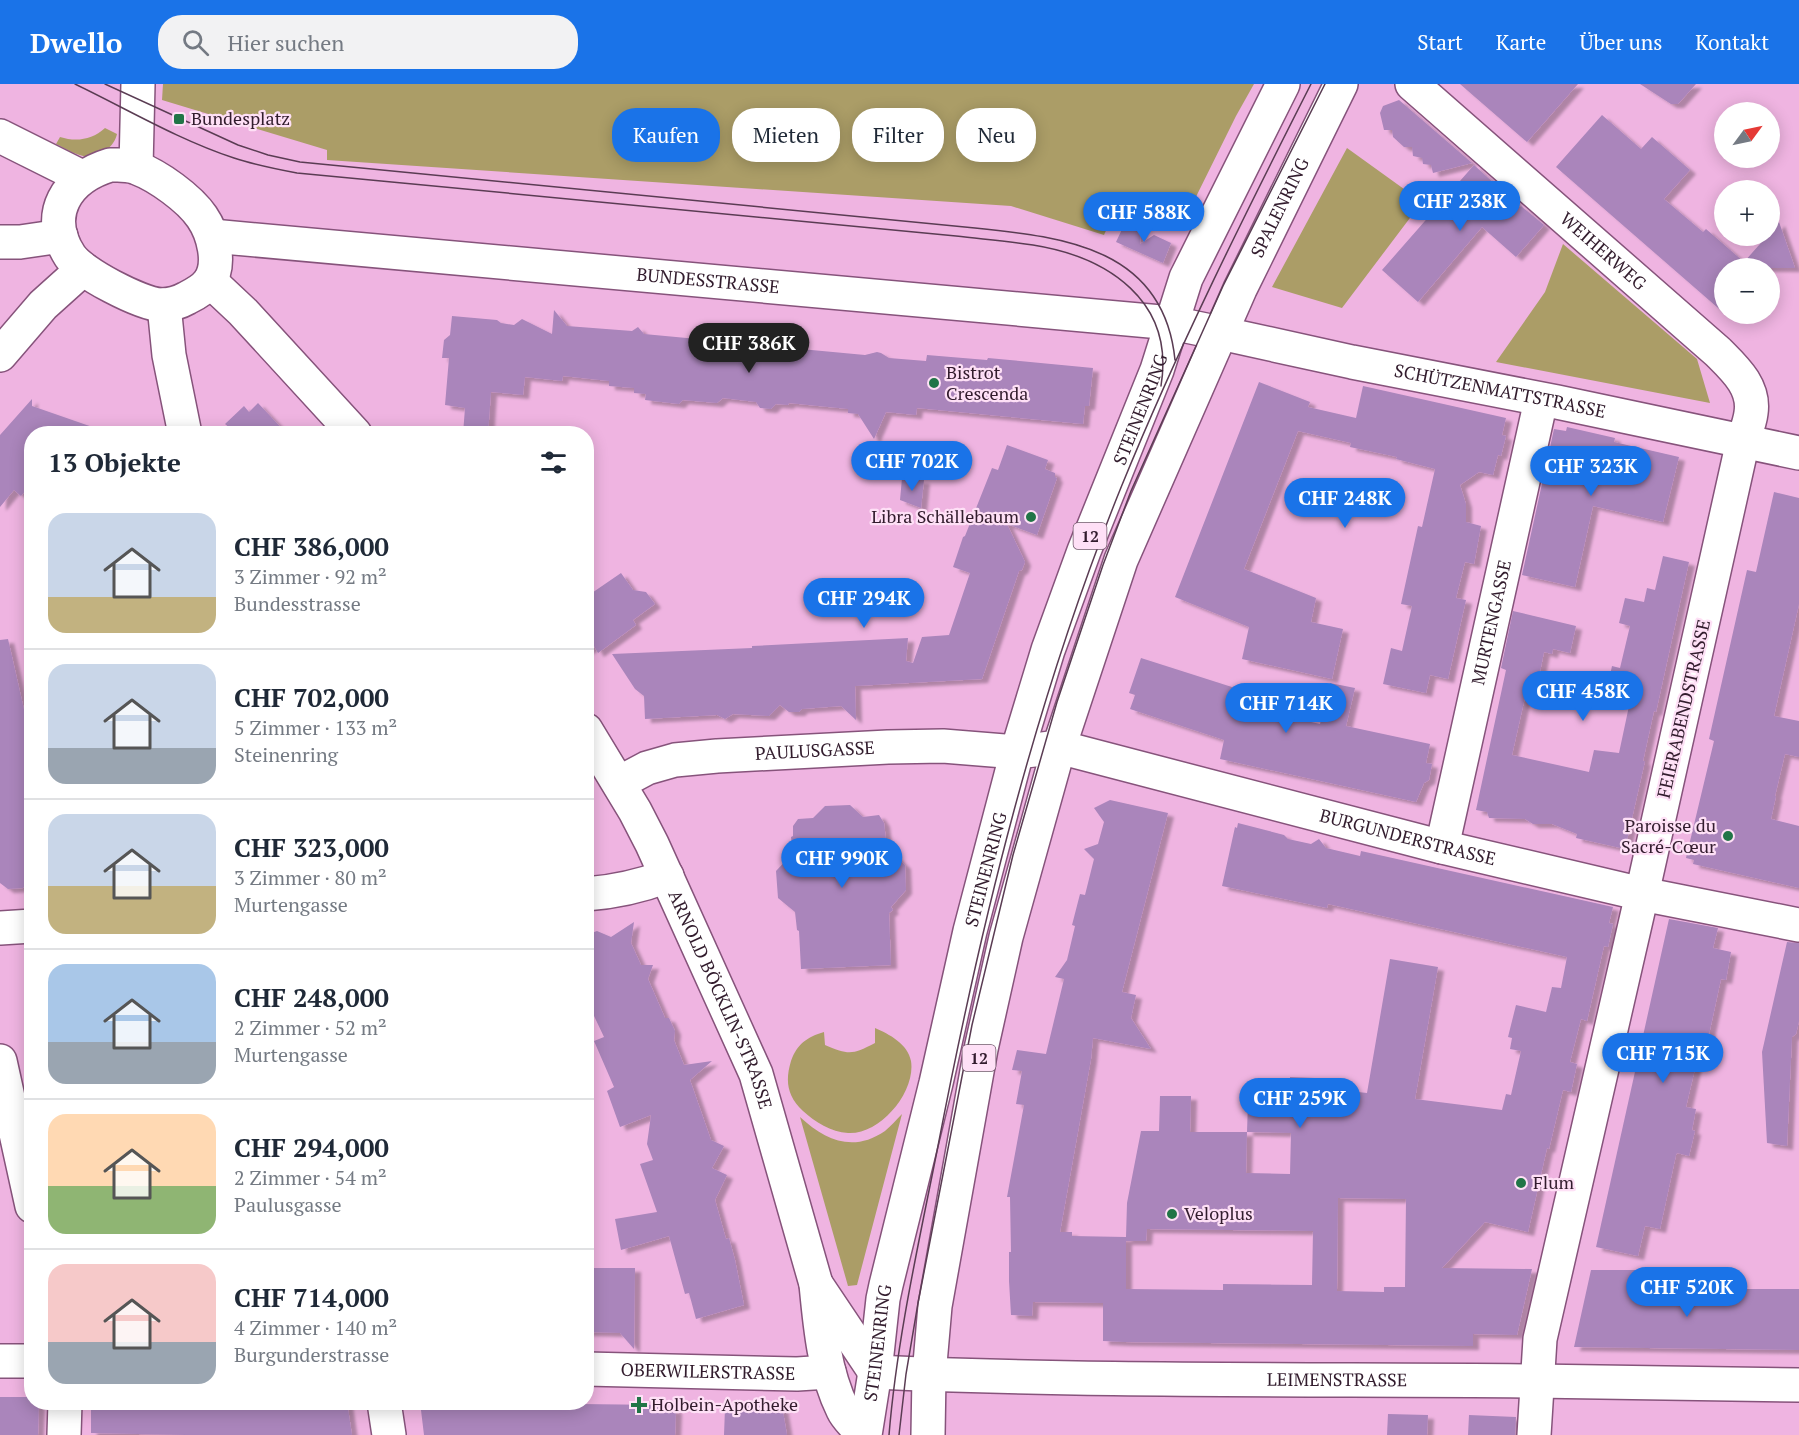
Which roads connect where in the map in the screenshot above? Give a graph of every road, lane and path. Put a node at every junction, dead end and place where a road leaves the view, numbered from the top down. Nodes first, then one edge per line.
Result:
1 (138, 84) edge
2 (1283, 84) edge
3 (1341, 84) edge
4 (1412, 84) edge
5 (0, 136) edge
6 (136, 168) junction
7 (81, 177) junction
8 (61, 236) junction
9 (212, 236) junction
10 (0, 242) edge
11 (83, 269) junction
12 (210, 281) junction
13 (164, 305) junction
14 (1172, 323) junction
15 (1212, 331) junction
16 (0, 355) edge
17 (1541, 400) junction
18 (183, 426) edge
19 (348, 426) edge
20 (1743, 441) junction
21 (1799, 453) edge
22 (594, 743) edge
23 (1059, 747) junction
24 (1017, 752) junction
25 (619, 783) junction
26 (1442, 847) junction
27 (667, 876) junction
28 (594, 893) edge
29 (1642, 894) junction
30 (1799, 925) edge
31 (24, 926) edge
32 (0, 928) edge
33 (0, 1061) edge
34 (24, 1170) edge
35 (816, 1284) junction
36 (0, 1361) edge
37 (24, 1361) edge
38 (594, 1369) edge
39 (829, 1372) junction
40 (875, 1372) junction
41 (929, 1375) junction
42 (1537, 1381) junction
43 (1799, 1385) edge
44 (65, 1410) edge
45 (385, 1410) edge
46 (64, 1435) edge
47 (389, 1435) edge
48 (864, 1435) edge
49 (928, 1435) edge
50 (1534, 1435) edge

1 - 6 street
2 - 14 street, 12
3 - 15 street, SPALENRING / 12
4 - 20 street, WEIHERWEG
5 - 7 street
6 - 7 street
6 - 9 street
7 - 8 street
8 - 10 street
8 - 11 street
9 - 12 street
9 - 14 street, BUNDESSTRASSE
11 - 13 street
11 - 16 street
12 - 13 street
12 - 19 street
13 - 18 street
14 - 15 street, BUNDESSTRASSE
14 - 24 street, STEINENRING / 12
15 - 17 street, SCHÜTZENMATTSTRASSE
15 - 23 street, STEINENRING / 12
17 - 20 street, SCHÜTZENMATTSTRASSE
17 - 26 street, MURTENGASSE
20 - 21 street, SCHÜTZENMATTSTRASSE
20 - 29 street, FEIERABENDSTRASSE
22 - 25 street, ARNOLD BÖCKLIN-STRASSE
23 - 24 street, BURGUNDERSTRASSE
23 - 26 street, BURGUNDERSTRASSE
23 - 41 street, STEINENRING / 12
24 - 25 street, PAULUSGASSE
24 - 40 street, STEINENRING / 12
25 - 27 street, ARNOLD BÖCKLIN-STRASSE
26 - 29 street, BURGUNDERSTRASSE
27 - 28 street
27 - 35 street, ARNOLD BÖCKLIN-STRASSE
29 - 30 street, BURGUNDERSTRASSE
29 - 42 street, FEIERABENDSTRASSE
31 - 32 street
33 - 34 street
35 - 39 street, ARNOLD BÖCKLIN-STRASSE
35 - 40 street, ARNOLD BÖCKLIN-STRASSE
36 - 37 street
38 - 39 street, OBERWILERSTRASSE
39 - 48 street, ARNOLD BÖCKLIN-STRASSE
40 - 41 street, LEIMENSTRASSE
40 - 48 street, STEINENRING / 12
41 - 42 street, LEIMENSTRASSE
41 - 49 street, STEINENRING / 12
42 - 43 street, LEIMENSTRASSE
42 - 50 street, FEIERABENDSTRASSE
44 - 46 street
45 - 47 street

